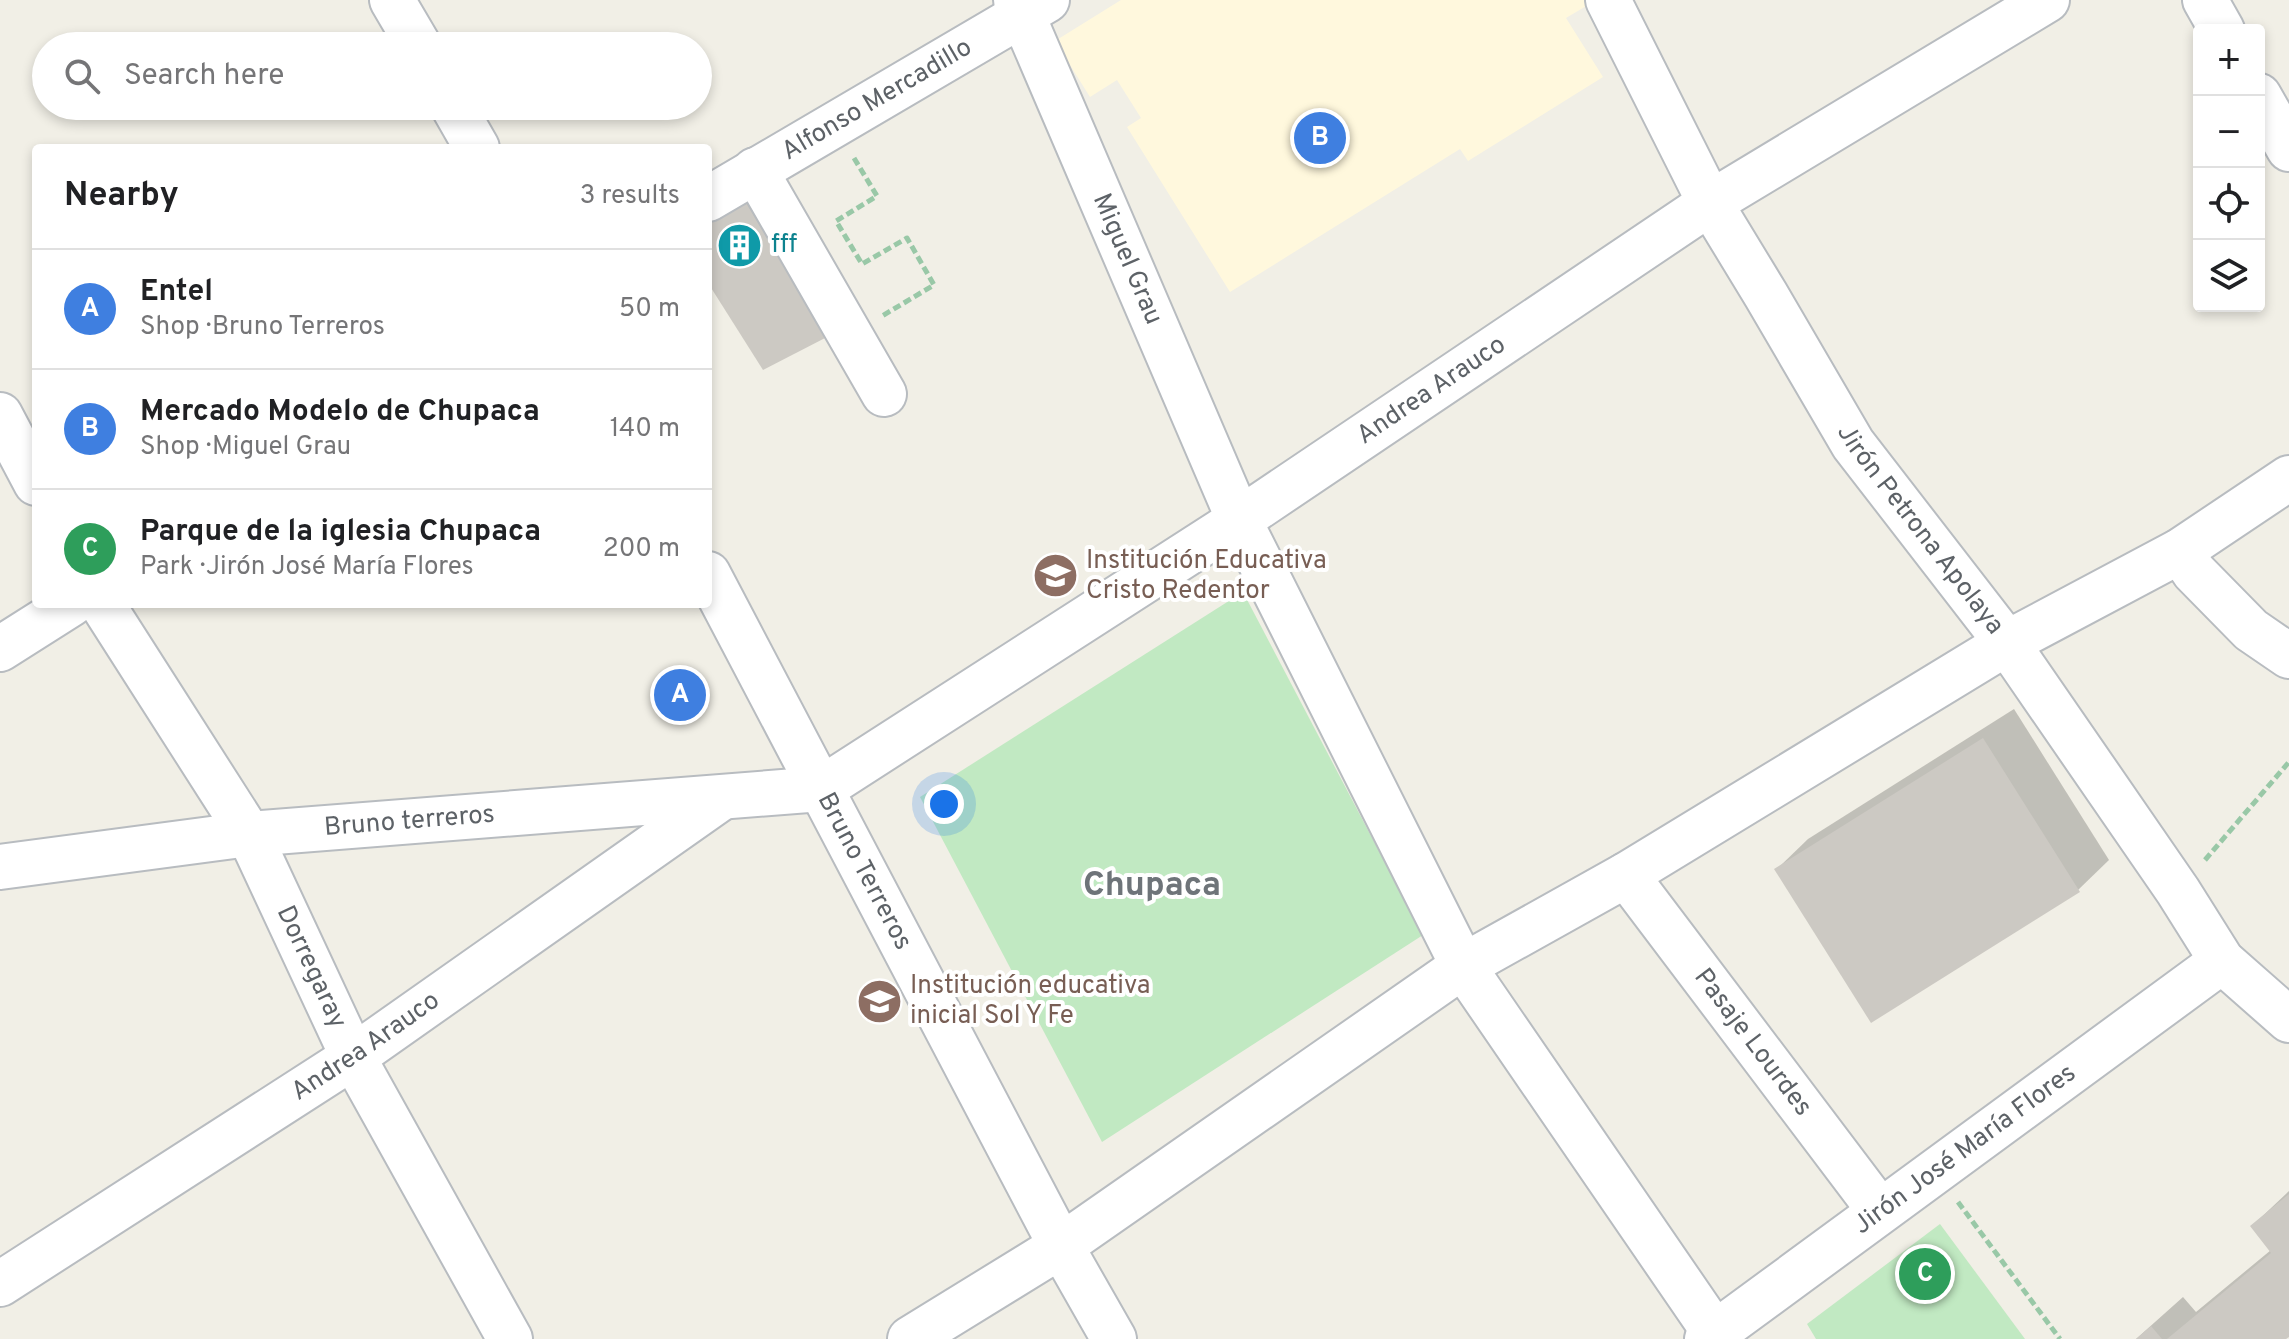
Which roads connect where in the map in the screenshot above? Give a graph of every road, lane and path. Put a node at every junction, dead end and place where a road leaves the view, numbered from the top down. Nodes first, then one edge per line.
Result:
1 (392, 0) edge
2 (1608, 0) edge
3 (2047, 0) edge
4 (2205, 0) edge
5 (1029, 5) edge
6 (2219, 24) edge
7 (411, 32) edge
8 (2265, 107) edge
9 (461, 120) edge
10 (475, 144) edge
11 (2289, 149) edge
12 (854, 158) dead end
13 (755, 170) junction
14 (712, 197) edge
15 (1710, 203) junction
16 (849, 334) junction
17 (884, 394) dead end
18 (0, 415) edge
19 (32, 475) edge
20 (2289, 478) edge
21 (1239, 520) junction
22 (2180, 551) junction
23 (712, 582) edge
24 (65, 608) edge
25 (105, 608) edge
26 (2007, 643) junction
27 (0, 649) edge
28 (2289, 656) edge
29 (2289, 762) edge
30 (821, 789) junction
31 (723, 797) junction
32 (249, 834) junction
33 (0, 867) edge
34 (1626, 875) junction
35 (2178, 891) junction
36 (2222, 961) junction
37 (1463, 966) junction
38 (2289, 1020) edge
39 (353, 1057) junction
40 (1935, 1170) junction
41 (1880, 1211) junction
42 (1061, 1246) junction
43 (0, 1284) edge
44 (1714, 1337) edge
45 (510, 1339) edge
46 (910, 1339) edge
47 (1114, 1339) edge
48 (2060, 1339) edge

1 - 7 street
2 - 15 street, Jirón Petrona Apolaya
3 - 15 street, Andrea Arauco
4 - 6 street
5 - 13 street, Alfonso Mercadillo
5 - 21 street, Miguel Grau
8 - 11 street
9 - 10 street
12 - 16 path
13 - 14 street, Alfonso Mercadillo
13 - 16 street
15 - 21 street, Andrea Arauco
15 - 26 street, Jirón Petrona Apolaya
16 - 17 street
18 - 19 street
20 - 22 street
21 - 30 street, Andrea Arauco
21 - 37 street, Miguel Grau
22 - 26 street
22 - 28 street
23 - 30 street, Bruno Terreros
24 - 27 street
25 - 32 street, Dorregaray
26 - 34 street
26 - 35 street, Jirón Petrona Apolaya
29 - 35 path
30 - 31 street, Bruno terreros
30 - 42 street, Bruno Terreros
31 - 32 street, Bruno terreros
31 - 39 street, Andrea Arauco
32 - 33 street, Bruno terreros
32 - 39 street, Dorregaray
34 - 37 street
34 - 41 street, Pasaje Lourdes
35 - 36 street, Jirón Petrona Apolaya
36 - 38 street, Jirón Petrona Apolaya
36 - 40 street, Jirón José María Flores
37 - 42 street
37 - 44 street, Miguel Grau
39 - 43 street, Andrea Arauco
39 - 45 street, Dorregaray
40 - 41 street, Jirón José María Flores
40 - 48 path
41 - 44 street, Jirón José María Flores
42 - 46 street
42 - 47 street, Bruno Terreros

